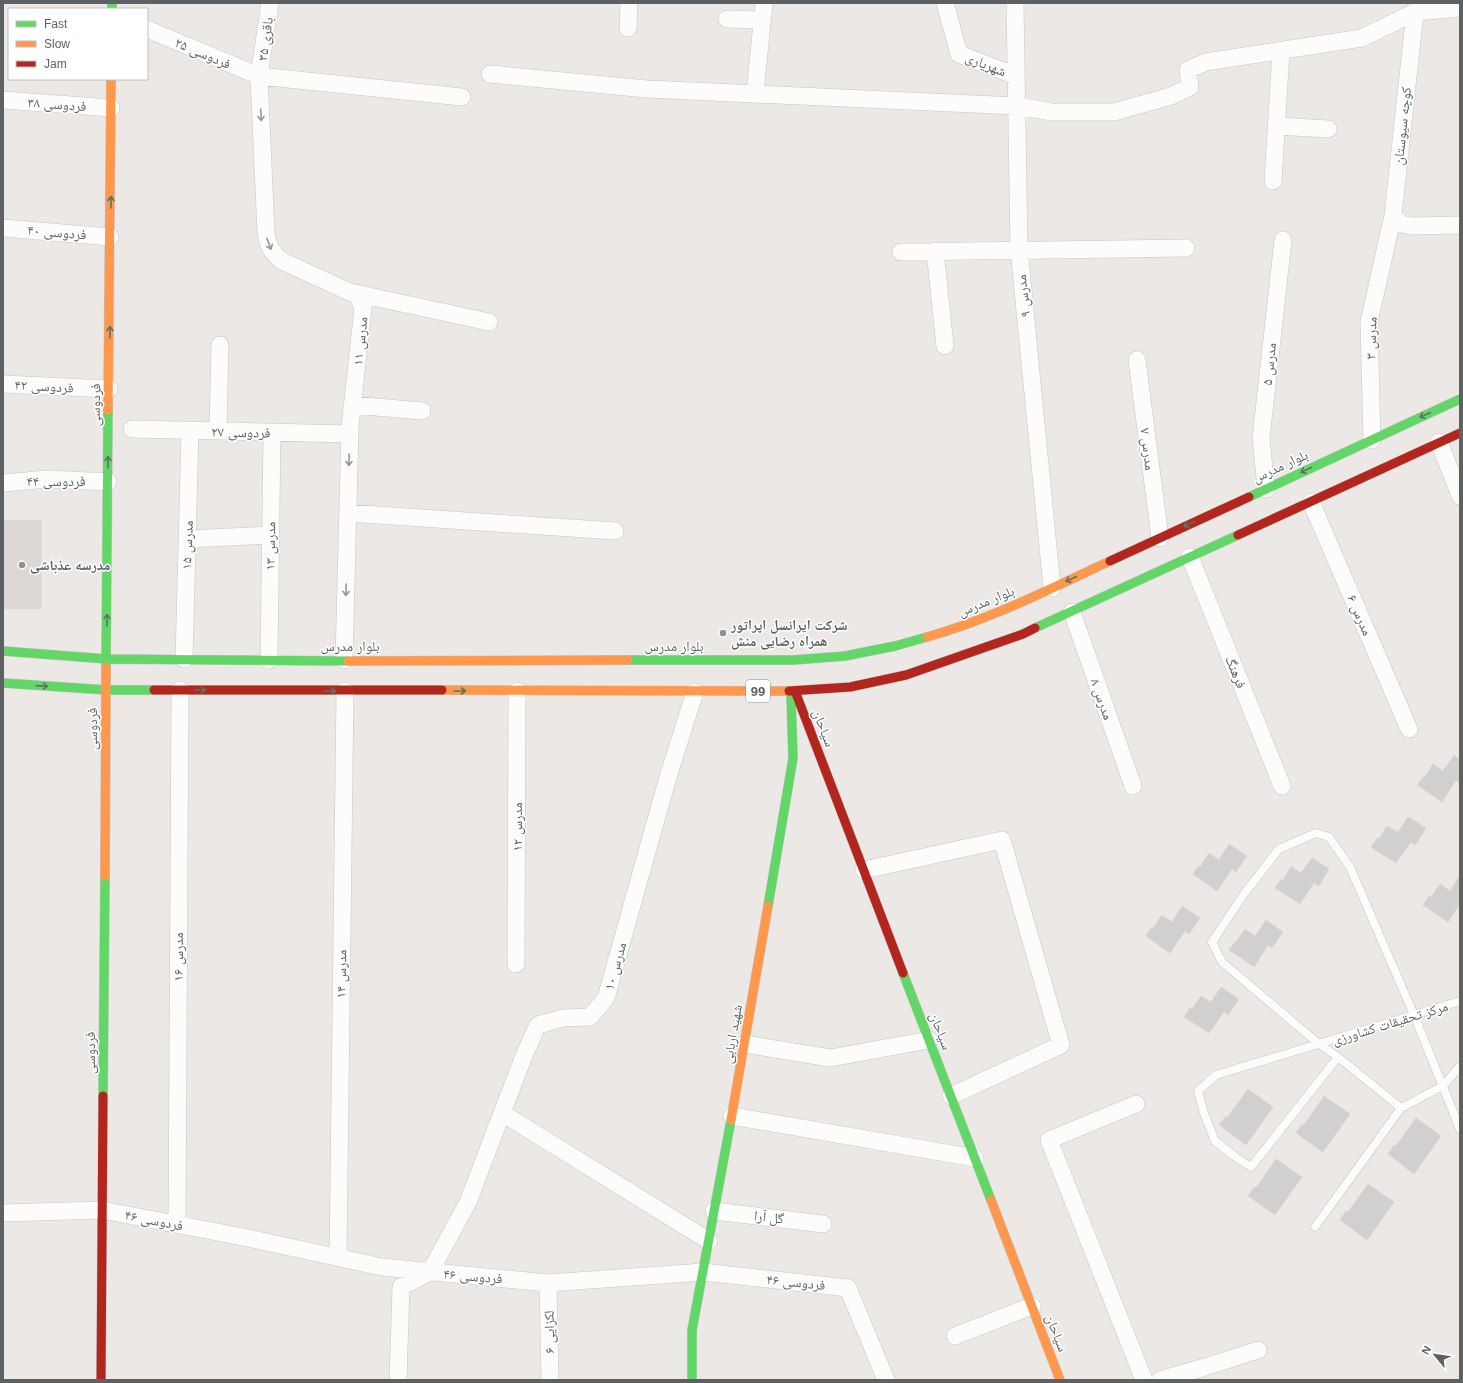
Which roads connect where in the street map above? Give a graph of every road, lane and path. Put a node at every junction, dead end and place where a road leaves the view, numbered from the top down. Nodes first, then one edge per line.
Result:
1 (270, 3) edge
2 (629, 3) edge
3 (764, 3) edge
4 (945, 3) edge
5 (1016, 3) edge
6 (1460, 8) edge
7 (1415, 12) junction
8 (727, 19) dead end
9 (762, 20) junction
10 (628, 28) dead end
11 (148, 29) edge
12 (1281, 51) junction
13 (490, 74) dead end
14 (260, 76) junction
15 (1016, 76) junction
16 (111, 80) edge
17 (755, 93) junction
18 (462, 98) dead end
19 (3, 100) edge
20 (1017, 106) junction
21 (111, 108) junction
22 (1277, 126) junction
23 (1328, 129) dead end
24 (1274, 181) dead end
25 (1393, 215) junction
26 (1460, 225) edge
27 (3, 228) edge
28 (110, 237) junction
29 (1283, 240) dead end
30 (1186, 248) dead end
31 (1019, 249) junction
32 (934, 251) junction
33 (901, 252) dead end
34 (350, 292) junction
35 (489, 322) dead end
36 (220, 345) dead end
37 (944, 346) dead end
38 (1138, 360) dead end
39 (3, 384) edge
40 (109, 389) junction
41 (1460, 399) edge
42 (353, 405) junction
43 (422, 411) dead end
44 (132, 429) dead end
45 (190, 431) junction
46 (218, 431) junction
47 (272, 433) junction
48 (1460, 433) edge
49 (350, 434) junction
50 (1372, 440) junction
51 (1439, 442) junction
52 (3, 482) edge
53 (108, 482) junction
54 (1266, 489) junction
55 (1460, 496) edge
56 (1311, 502) junction
57 (348, 513) junction
58 (615, 531) dead end
59 (270, 535) junction
60 (187, 538) junction
61 (1160, 538) junction
62 (1190, 557) junction
63 (1052, 588) junction
64 (1072, 612) junction
65 (3, 651) edge
66 (107, 659) junction
67 (184, 660) junction
68 (269, 660) junction
69 (344, 660) junction
70 (3, 683) edge
71 (106, 690) junction
72 (180, 690) junction
73 (345, 691) junction
74 (517, 691) junction
75 (793, 691) junction
76 (695, 692) junction
77 (1409, 729) dead end
78 (803, 739) junction
79 (1133, 786) dead end
80 (1282, 786) dead end
81 (864, 870) junction
82 (516, 964) dead end
83 (1460, 1001) edge
84 (1414, 1015) junction
85 (929, 1040) junction
86 (745, 1044) junction
87 (1319, 1044) junction
88 (1338, 1058) junction
89 (1460, 1066) edge
90 (1443, 1086) junction
91 (951, 1096) junction
92 (1136, 1104) dead end
93 (1401, 1108) junction
94 (502, 1113) junction
95 (732, 1116) junction
96 (1460, 1129) edge
97 (975, 1158) junction
98 (102, 1210) junction
99 (714, 1211) junction
100 (3, 1213) edge
101 (177, 1224) junction
102 (823, 1224) dead end
103 (1315, 1227) dead end
104 (709, 1241) junction
105 (338, 1257) junction
106 (430, 1272) junction
107 (703, 1272) junction
108 (548, 1283) junction
109 (1032, 1306) junction
110 (955, 1336) dead end
111 (1258, 1350) dead end
112 (1208, 1374) edge
113 (101, 1380) edge
114 (398, 1380) edge
115 (550, 1380) edge
116 (692, 1380) edge
117 (886, 1380) edge
118 (1060, 1380) edge
119 (1144, 1380) edge
120 (1160, 1380) edge

1 - 14 street, باقری ۳۵
2 - 10 street
3 - 9 street
4 - 15 street, شهریاری
5 - 15 street, مدرس ۹
6 - 7 street
7 - 12 street
7 - 25 street, کوچه سیوستان
8 - 9 street
9 - 17 street
11 - 14 street, فردوسی ۲۵
12 - 20 street
12 - 22 street
13 - 17 street
14 - 18 street, فردوسی ۲۵
14 -> 34 street, مدرس ۱۱
15 - 20 street, مدرس ۹
16 - 21 main road, فردوسی
17 - 20 street
19 - 21 street, فردوسی ۳۸
20 - 31 street, مدرس ۹
28 -> 21 main road, فردوسی
22 - 23 street
22 - 24 street
25 - 26 street
25 - 50 street, مدرس ۳
27 - 28 street, فردوسی ۴۰
40 -> 28 main road, فردوسی
29 - 54 street, مدرس ۵
30 - 31 street
31 - 32 street
31 - 63 street, مدرس ۹
32 - 33 street
32 - 37 street
34 - 35 street
34 - 42 street, مدرس ۱۱
36 - 46 street
38 - 61 street, مدرس ۷
39 - 40 street, فردوسی ۴۲
53 -> 40 main road, فردوسی
41 -> 50 main road, بلوار مدرس / 99
42 - 43 street
42 - 49 street, مدرس ۱۱
44 - 45 street, فردوسی ۲۷
45 - 46 street, فردوسی ۲۷
45 - 60 street, مدرس ۱۵
46 - 47 street, فردوسی ۲۷
47 - 49 street, فردوسی ۲۷
47 - 59 street, مدرس ۱۳
48 - 51 main road, 99
49 -> 57 street, مدرس ۱۱
50 -> 54 main road, بلوار مدرس / 99
51 - 55 street
51 - 56 main road, 99
52 - 53 street, فردوسی ۴۴
66 -> 53 main road, فردوسی
54 -> 61 main road, بلوار مدرس / 99
56 - 62 main road, 99
56 - 77 street, مدرس ۶
57 - 58 street
57 -> 69 street, مدرس ۱۱
59 - 60 street
59 - 68 street, مدرس ۱۳
60 - 67 street, مدرس ۱۵
61 -> 63 main road, بلوار مدرس / 99
62 - 64 main road, 99
62 - 80 street, فرهنگ
63 - 69 main road, بلوار مدرس / 99
64 - 75 main road, 99
64 - 79 street, مدرس ۸
65 - 66 main road, بلوار مدرس / 99
66 - 67 main road, بلوار مدرس / 99
66 - 71 main road, فردوسی
67 - 68 main road, بلوار مدرس / 99
68 - 69 main road, بلوار مدرس / 99
70 -> 71 main road, 99
71 - 72 main road, 99
71 - 98 main road, فردوسی
72 -> 73 main road, 99
72 - 101 street, مدرس ۱۶
73 -> 74 main road, 99
73 - 105 street, مدرس ۱۴
74 - 76 main road, 99
74 - 82 street, مدرس ۱۲
75 - 76 main road, 99
75 - 78 main road, شهید اربابی
75 - 78 main road, سیاحان
76 - 94 street, مدرس ۱۰
78 - 81 main road, سیاحان
78 - 86 main road, شهید اربابی
81 - 85 main road, سیاحان
81 - 91 street
83 - 84 lane, مرکز تحقیقات کشاورزی
84 - 87 lane, مرکز تحقیقات کشاورزی
84 - 87 lane
84 - 90 lane
85 - 86 street
85 - 91 main road, سیاحان
86 - 95 main road, شهید اربابی
87 - 88 lane
87 - 88 lane, مرکز تحقیقات کشاورزی
88 - 93 lane
89 - 90 lane
90 - 93 lane
90 - 96 lane
91 - 97 main road, سیاحان
92 - 119 street
93 - 103 lane
94 - 104 street
94 - 106 street, مدرس ۱۰
95 - 97 street
95 - 99 main road, شهید اربابی
97 - 109 main road, سیاحان
98 - 100 street, فردوسی ۴۶
98 - 101 street, فردوسی ۴۶
98 - 113 main road, فردوسی
99 - 102 street, گل آرا
99 - 104 main road, شهید اربابی
101 - 105 street, فردوسی ۴۶
104 - 107 main road, شهید اربابی
105 - 106 street, فردوسی ۴۶
106 - 108 street, فردوسی ۴۶
106 - 114 street
107 - 108 street, فردوسی ۴۶
107 - 116 main road, شهید اربابی
107 - 117 street, فردوسی ۴۶
108 - 115 street, لکزایی ۶
109 - 110 street
109 - 118 main road, سیاحان
111 - 112 street
112 - 120 street

